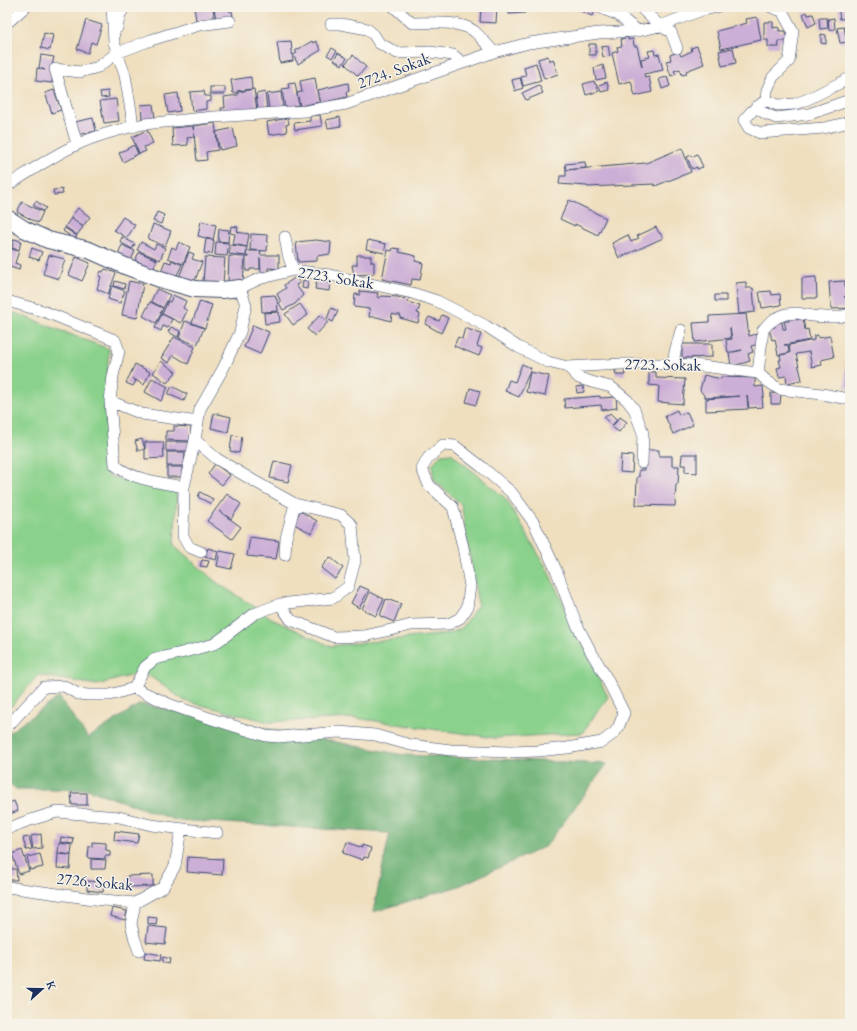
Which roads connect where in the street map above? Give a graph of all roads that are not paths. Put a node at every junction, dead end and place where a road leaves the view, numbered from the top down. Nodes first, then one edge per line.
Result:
1 (25, 7) edge
2 (112, 7) edge
3 (125, 7) edge
4 (394, 7) edge
5 (640, 7) edge
6 (717, 7) edge
7 (771, 7) edge
8 (603, 9) dead end
9 (230, 21) dead end
10 (7, 23) edge
11 (331, 24) dead end
12 (660, 26) junction
13 (638, 30) junction
14 (114, 42) junction
15 (677, 48) dead end
16 (494, 52) junction
17 (117, 53) junction
18 (462, 63) junction
19 (850, 78) edge
20 (766, 100) junction
21 (850, 100) edge
22 (756, 107) junction
23 (850, 122) edge
24 (133, 127) junction
25 (77, 144) junction
26 (7, 186) edge
27 (7, 218) edge
28 (285, 237) dead end
29 (293, 270) junction
30 (240, 288) junction
31 (7, 301) edge
32 (850, 314) edge
33 (681, 330) dead end
34 (673, 364) junction
35 (568, 368) junction
36 (758, 373) junction
37 (850, 398) edge
38 (110, 401) junction
39 (198, 422) junction
40 (195, 440) junction
41 (642, 464) dead end
42 (184, 487) junction
43 (295, 504) junction
44 (201, 552) dead end
45 (285, 555) dead end
46 (280, 604) junction
47 (134, 688) junction
48 (7, 727) edge
49 (181, 829) junction
50 (7, 830) edge
51 (217, 833) dead end
52 (7, 887) edge
53 (135, 904) junction
54 (139, 951) dead end

1 - 10 street
2 - 14 street
3 - 14 street
4 - 16 street
5 - 12 street
6 - 12 street, 2724. Sokak
7 - 20 street
8 - 13 street
9 - 17 street
11 - 18 street
12 - 13 street, 2724. Sokak
12 - 15 street
13 - 16 street, 2724. Sokak
14 - 17 street
16 - 18 street, 2724. Sokak
17 - 24 street
17 - 25 street
18 - 24 street, 2724. Sokak
19 - 20 street
20 - 22 street
21 - 22 street
22 - 23 street
24 - 25 street, 2724. Sokak
25 - 26 street, 2724. Sokak
27 - 30 street, 2723. Sokak
28 - 29 street
29 - 30 street, 2723. Sokak
29 - 35 street, 2723. Sokak
30 - 39 street
31 - 38 street
32 - 36 street
33 - 34 street
34 - 35 street, 2723. Sokak
34 - 36 street, 2723. Sokak
35 - 41 street, 2723. Sokak
36 - 37 street
38 - 39 street
38 - 42 street
39 - 40 street
40 - 42 street
40 - 43 street
42 - 44 street
43 - 45 street
43 - 46 street
46 - 47 street
46 - 47 street
47 - 48 street
49 - 50 street
49 - 51 street
49 - 53 street, 2726. Sokak
52 - 53 street, 2726. Sokak
53 - 54 street

